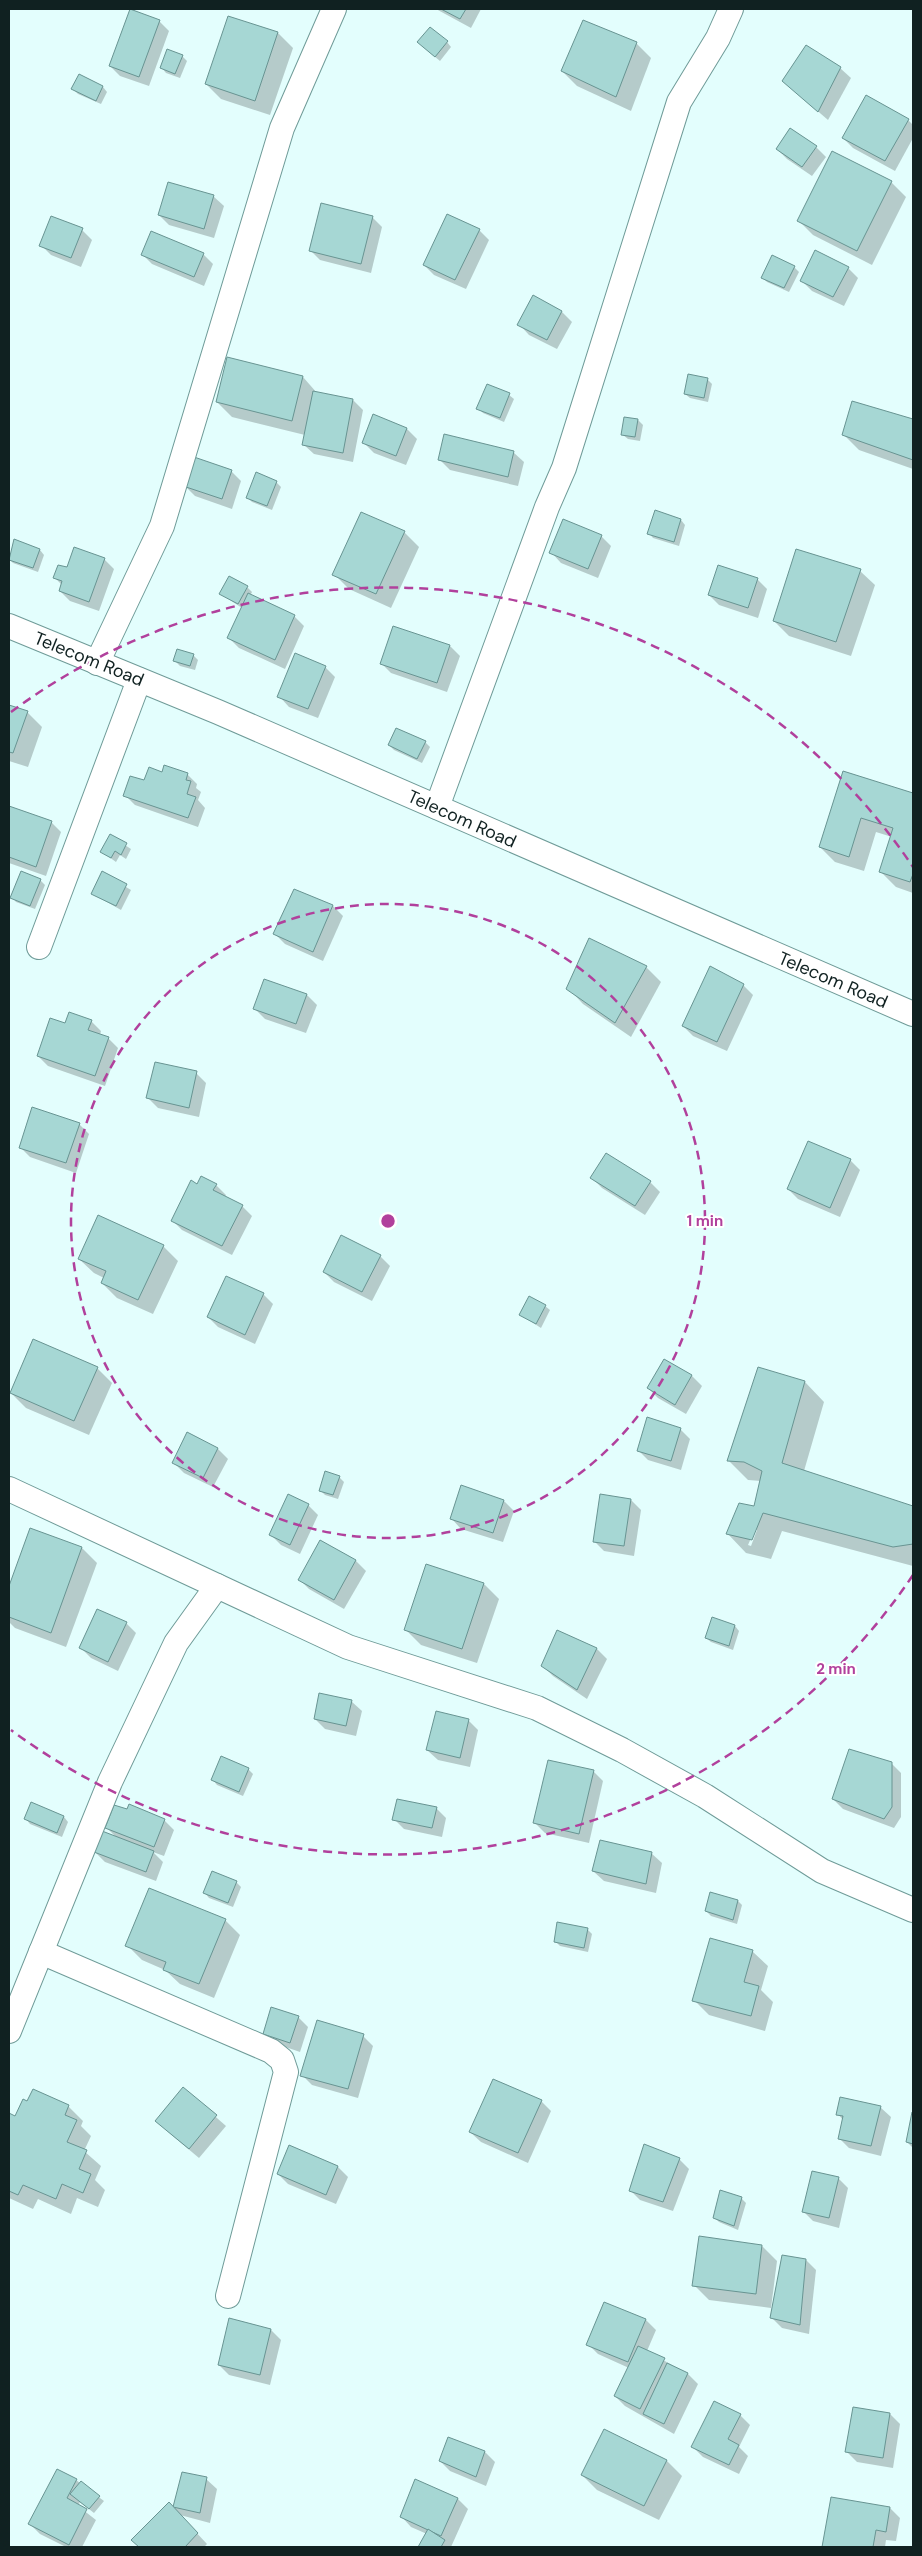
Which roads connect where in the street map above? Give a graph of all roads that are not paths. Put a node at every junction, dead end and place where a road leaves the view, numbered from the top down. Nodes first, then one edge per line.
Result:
1 (334, 9) edge
2 (731, 9) edge
3 (9, 626) edge
4 (97, 663) junction
5 (139, 680) junction
6 (437, 807) junction
7 (38, 947) dead end
8 (913, 1014) edge
9 (9, 1489) edge
10 (217, 1586) junction
11 (913, 1910) edge
12 (41, 1952) junction
13 (9, 2031) edge
14 (228, 2296) dead end

1 - 4 street
2 - 6 street
3 - 4 street, Telecom Road
4 - 5 street, Telecom Road
5 - 6 street, Telecom Road
5 - 7 street
6 - 8 street, Telecom Road
9 - 10 street
10 - 11 street
10 - 12 street
12 - 13 street
12 - 14 street

